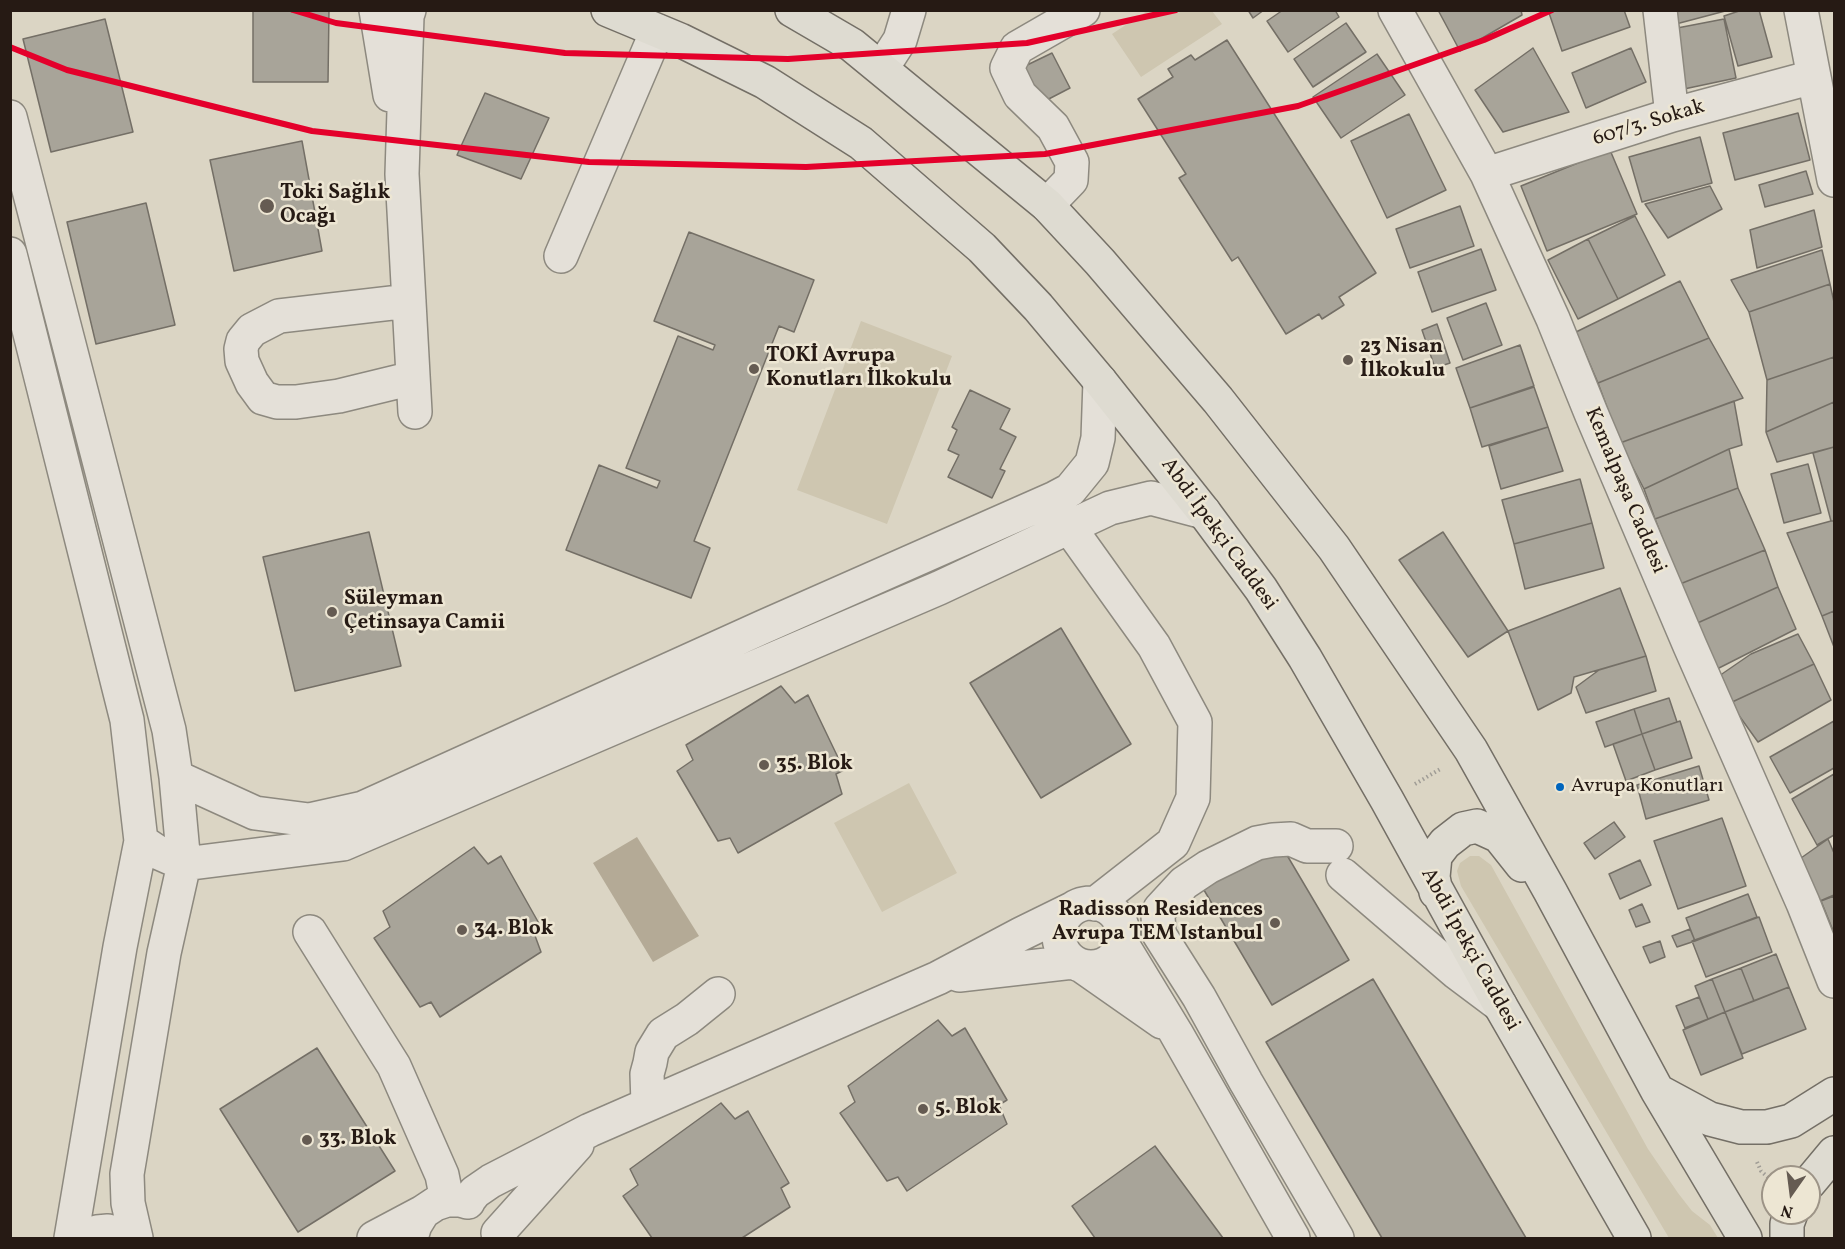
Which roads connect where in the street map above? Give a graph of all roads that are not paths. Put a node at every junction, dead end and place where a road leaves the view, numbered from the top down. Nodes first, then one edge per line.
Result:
1 (376, 10) edge
2 (409, 10) edge
3 (608, 10) edge
4 (792, 10) edge
5 (909, 10) edge
6 (1083, 10) edge
7 (1395, 10) edge
8 (1660, 10) edge
9 (1801, 10) edge
10 (657, 31) junction
11 (882, 68) junction
12 (1813, 77) junction
13 (1672, 116) junction
14 (10, 117) edge
15 (402, 174) junction
16 (1487, 174) junction
17 (1834, 180) edge
18 (1047, 205) junction
19 (10, 254) edge
20 (561, 256) dead end
21 (409, 301) junction
22 (413, 378) junction
23 (1100, 381) junction
24 (415, 412) dead end
25 (1055, 498) junction
26 (1204, 512) junction
27 (1069, 527) junction
28 (176, 777) junction
29 (141, 841) junction
30 (184, 864) junction
31 (1550, 891) junction
32 (1436, 892) junction
33 (1084, 906) junction
34 (310, 932) dead end
35 (1122, 944) junction
36 (1078, 964) junction
37 (938, 978) junction
38 (1834, 981) edge
39 (718, 994) dead end
40 (1500, 1005) junction
41 (1176, 1033) junction
42 (1658, 1090) junction
43 (1834, 1094) edge
44 (648, 1104) junction
45 (590, 1130) junction
46 (1834, 1153) edge
47 (1821, 1169) edge
48 (437, 1213) edge
49 (498, 1236) edge
50 (71, 1239) edge
51 (82, 1239) edge
52 (128, 1239) edge
53 (136, 1239) edge
54 (374, 1239) edge
55 (1293, 1239) edge
56 (1337, 1239) edge
57 (1634, 1239) edge
58 (1745, 1239) edge

1 - 15 street
2 - 15 street
3 - 10 main road, Abdi İpekçi Caddesi
4 - 11 main road
5 - 11 street
6 - 18 street
7 - 16 street, Kemalpaşa Caddesi
8 - 13 street
9 - 12 street
10 - 20 street
10 - 23 main road, Abdi İpekçi Caddesi
11 - 18 main road
12 - 13 street, 607/3. Sokak
12 - 17 street
13 - 16 street, 607/3. Sokak
14 - 28 street
15 - 21 street
16 - 38 street, Kemalpaşa Caddesi
18 - 31 main road
19 - 29 street
21 - 22 street
21 - 22 street
22 - 24 street
23 - 25 street
23 - 26 main road, Abdi İpekçi Caddesi
25 - 27 street
25 - 28 street
26 - 27 street
26 - 32 main road, Abdi İpekçi Caddesi
27 - 30 street
27 - 33 street
28 - 30 street
29 - 30 street
29 - 50 street
30 - 53 street
31 - 32 main road
31 - 42 main road
32 - 40 main road, Abdi İpekçi Caddesi
33 - 35 street
33 - 36 street
33 - 37 street
34 - 48 street
35 - 36 street
35 - 41 street
36 - 37 street
36 - 41 street
37 - 44 street
39 - 44 street
40 - 56 street
40 - 57 main road, Abdi İpekçi Caddesi
41 - 55 street
42 - 43 main road
42 - 58 main road
44 - 45 street
45 - 48 street
45 - 49 street
46 - 47 main road
48 - 49 street
48 - 54 street
51 - 52 street

